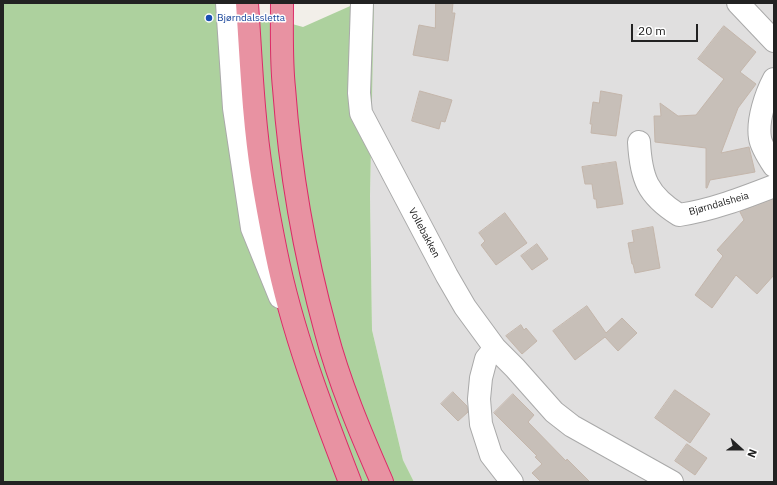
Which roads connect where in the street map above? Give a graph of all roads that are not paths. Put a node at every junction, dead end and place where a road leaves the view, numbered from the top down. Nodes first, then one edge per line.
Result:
1 (227, 3) edge
2 (247, 3) edge
3 (282, 3) edge
4 (362, 3) edge
5 (738, 3) edge
6 (774, 41) edge
7 (774, 79) edge
8 (639, 142) dead end
9 (774, 166) edge
10 (774, 186) edge
11 (299, 341) junction
12 (495, 348) junction
13 (350, 482) edge
14 (382, 482) edge
15 (512, 482) edge
16 (672, 482) edge

1 - 11 street
2 - 11 highway
3 - 14 highway
4 - 12 street, Vollebakken
5 - 6 street
7 - 9 street
8 - 10 street, Bjørndalsheia
11 - 13 highway
12 - 15 street
12 - 16 street, Vollebakken

